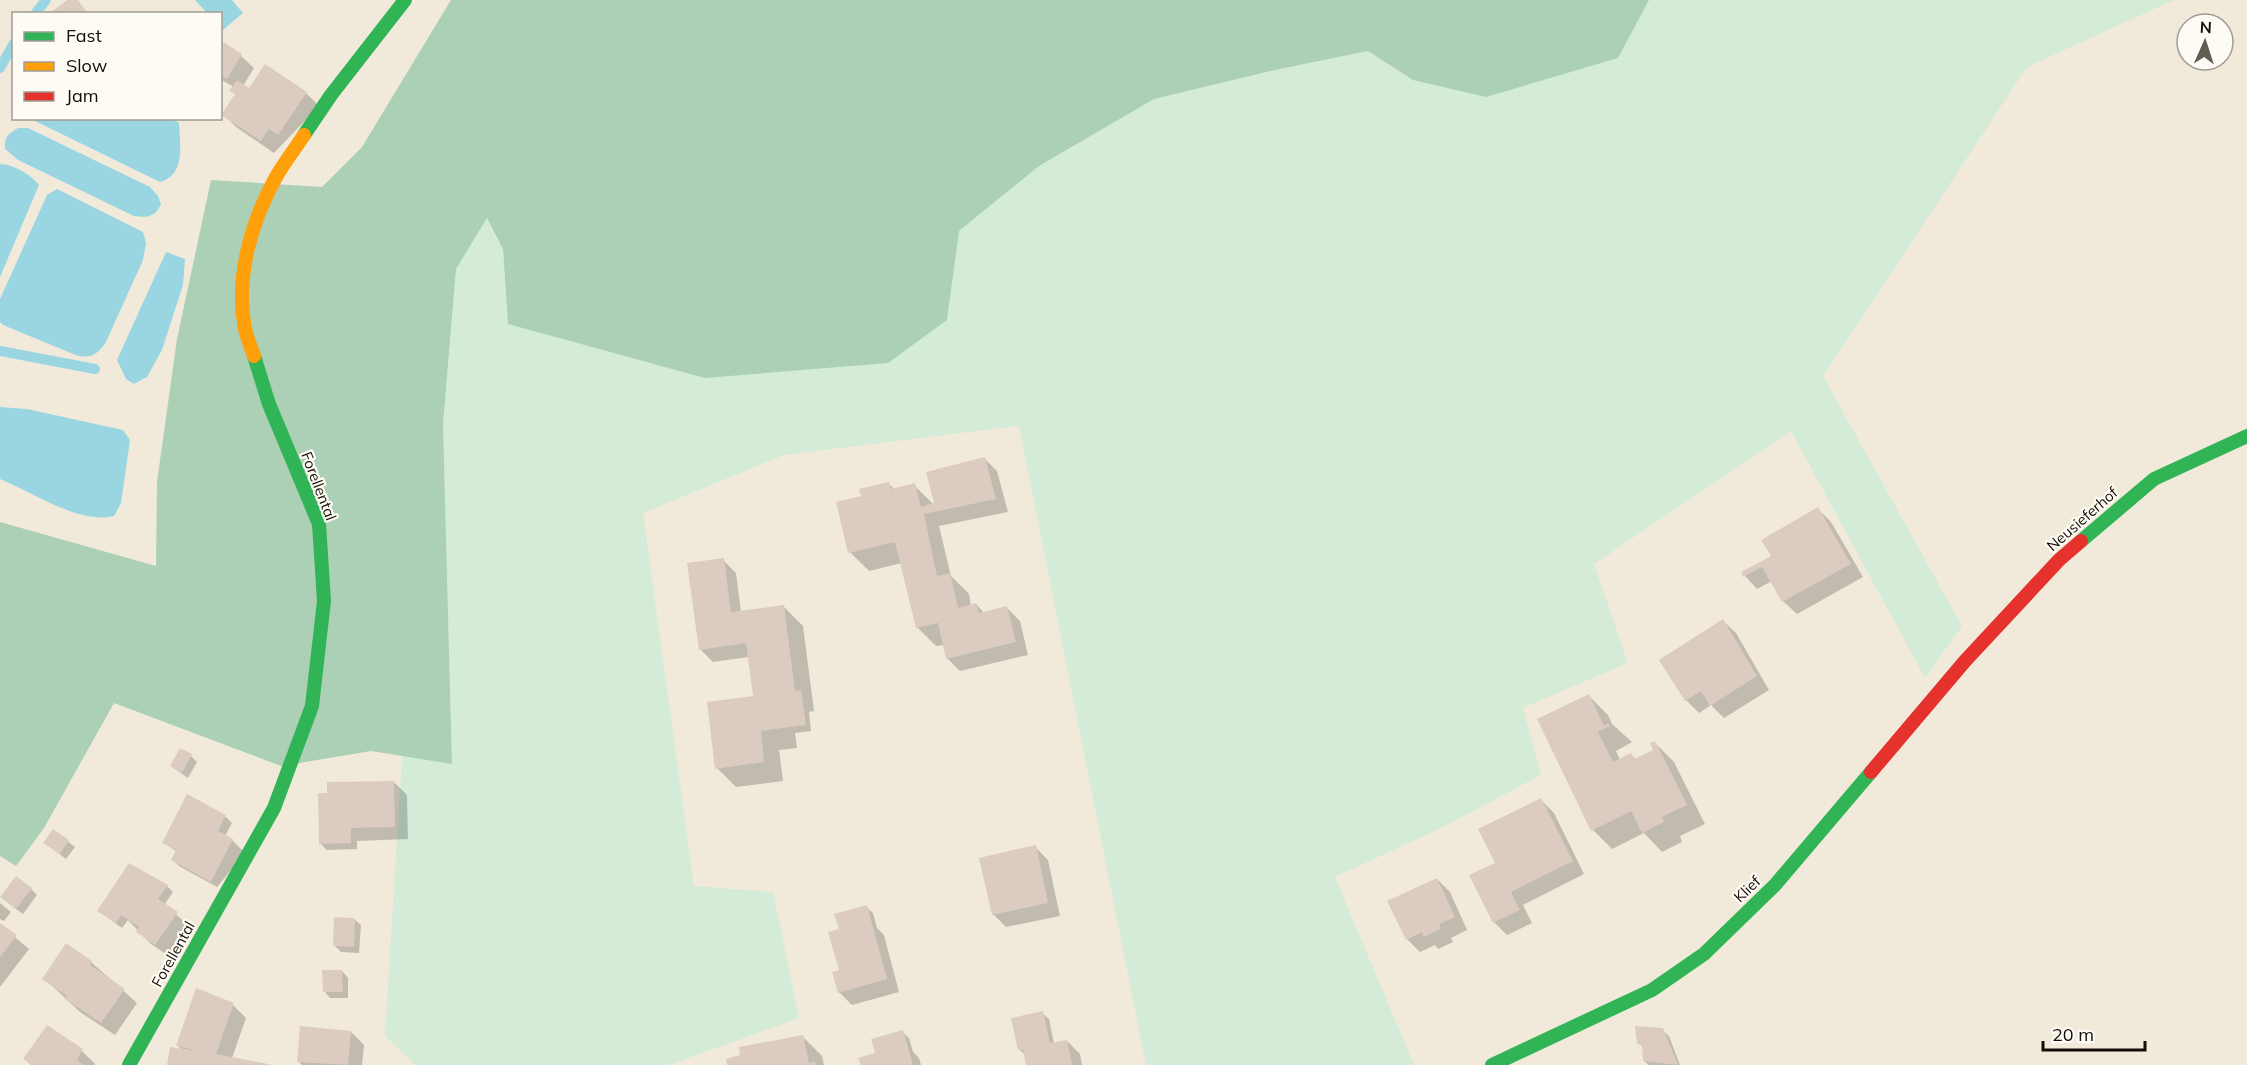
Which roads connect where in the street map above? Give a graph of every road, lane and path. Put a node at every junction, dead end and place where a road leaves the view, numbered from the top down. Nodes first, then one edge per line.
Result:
1 (405, 0) edge
2 (2247, 436) edge
3 (1965, 662) joint
4 (129, 1065) edge
5 (1492, 1065) edge

1 - 4 street, Forellental
2 - 3 street, Neusieferhof
3 - 5 street, Klief

